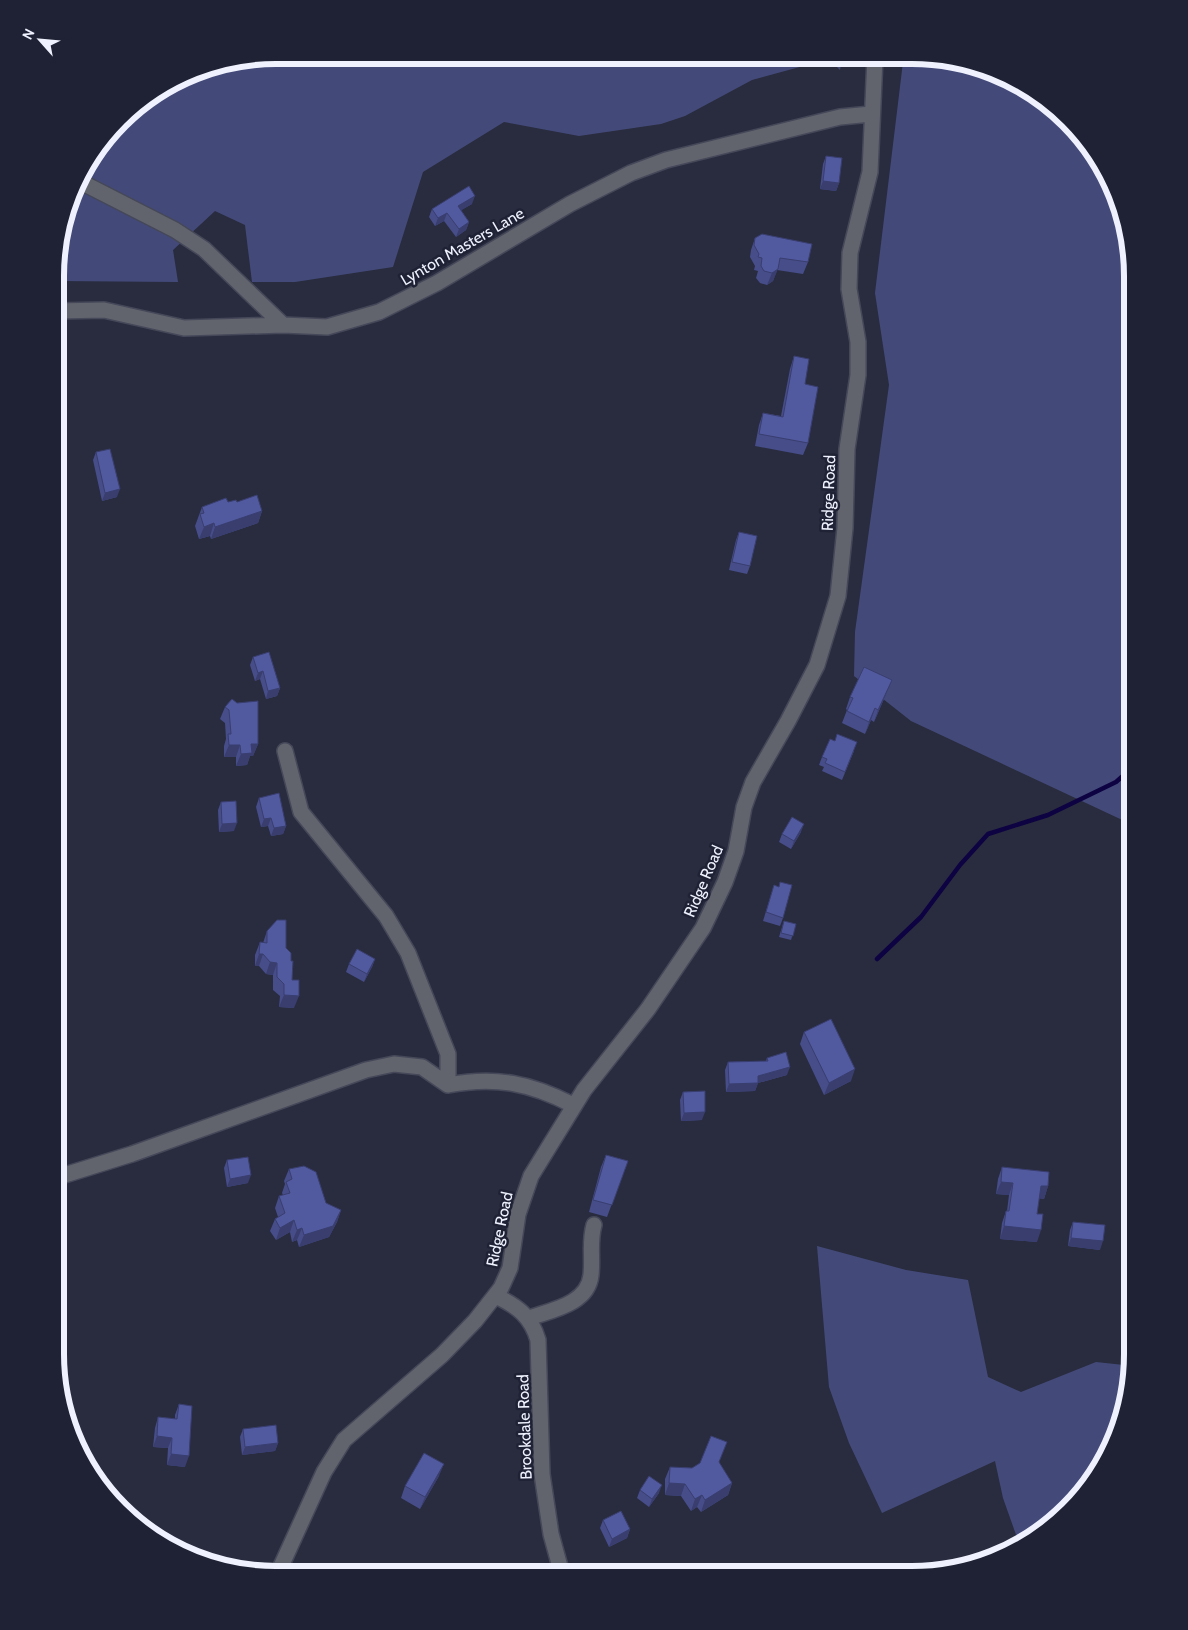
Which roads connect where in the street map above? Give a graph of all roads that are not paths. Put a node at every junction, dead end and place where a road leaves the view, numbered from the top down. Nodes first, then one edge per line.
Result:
1 (875, 64) edge
2 (871, 114) junction
3 (85, 184) edge
4 (64, 311) edge
5 (282, 325) junction
6 (285, 751) dead end
7 (448, 1085) junction
8 (573, 1105) junction
9 (64, 1175) edge
10 (594, 1225) dead end
11 (496, 1296) junction
12 (529, 1318) junction
13 (281, 1566) edge
14 (560, 1566) edge

1 - 2 street, Ridge Road
2 - 5 street, Lynton Masters Lane
2 - 8 street, Ridge Road
3 - 5 street
4 - 5 street, Lynton Masters Lane
6 - 7 street
7 - 8 street
7 - 9 street
8 - 11 street, Ridge Road
10 - 12 street
11 - 12 street
11 - 13 street, Ridge Road
12 - 14 street, Brookdale Road

